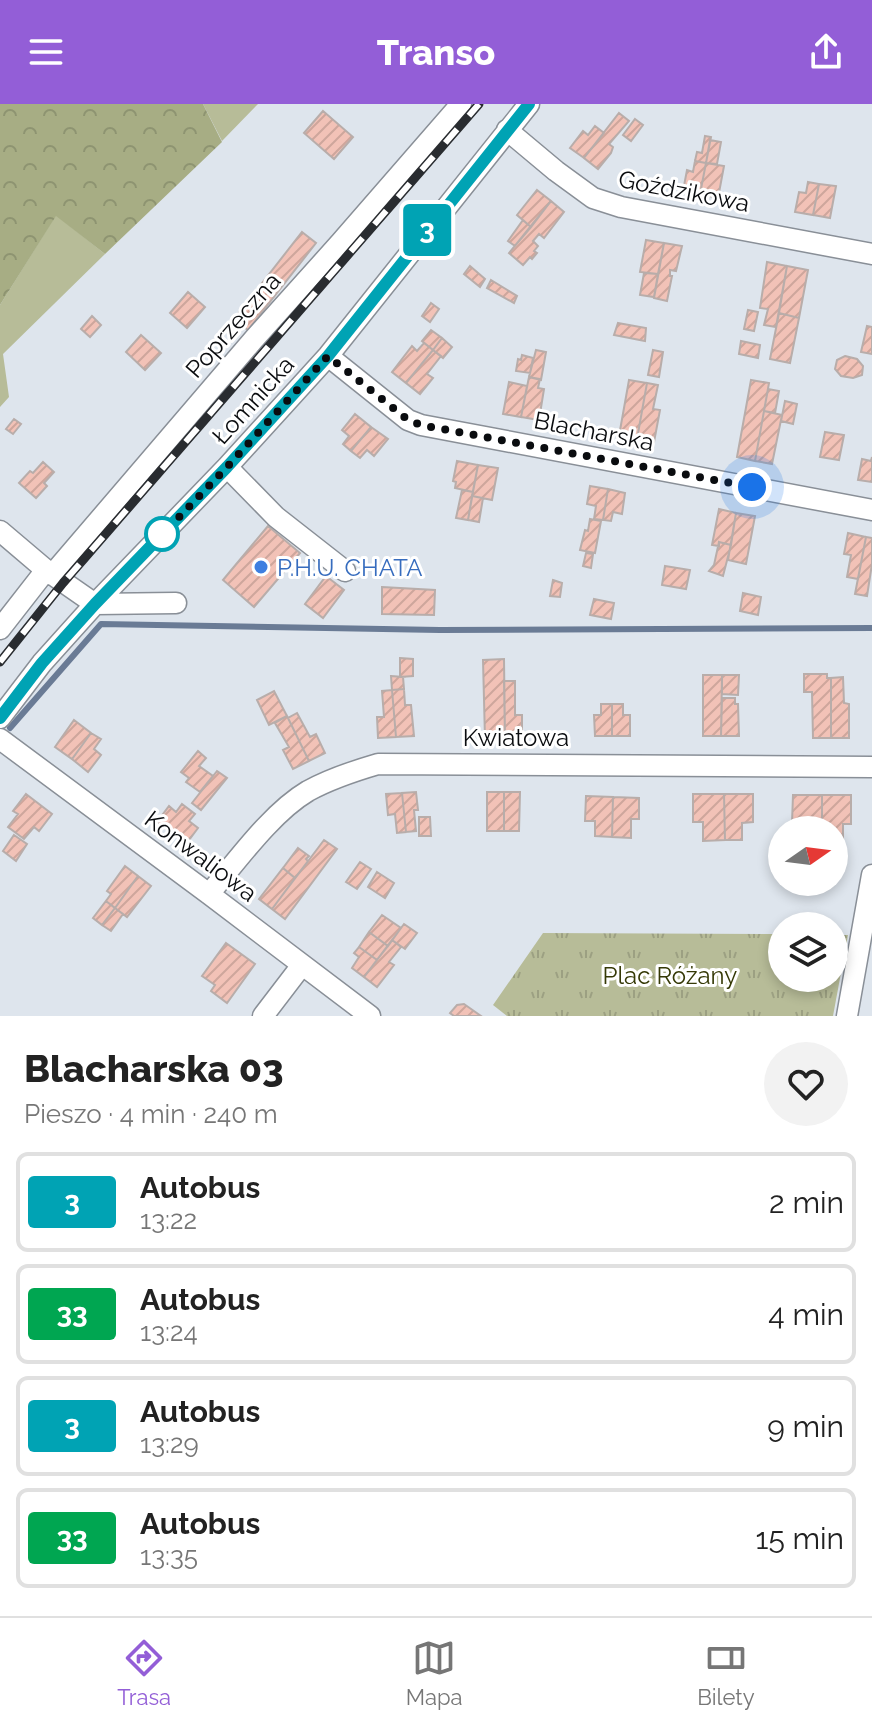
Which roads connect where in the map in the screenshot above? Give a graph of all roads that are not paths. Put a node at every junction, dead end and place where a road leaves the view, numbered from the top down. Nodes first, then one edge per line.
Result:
1 (461, 104) edge
2 (529, 104) edge
3 (507, 130) junction
4 (872, 254) edge
5 (328, 356) junction
6 (227, 467) junction
7 (872, 510) edge
8 (0, 531) edge
9 (345, 571) dead end
10 (49, 572) junction
11 (176, 603) dead end
12 (95, 604) junction
13 (0, 629) edge
14 (0, 718) edge
15 (0, 739) edge
16 (872, 767) edge
17 (872, 875) edge
18 (209, 894) junction
19 (302, 965) junction
20 (263, 1016) edge
21 (370, 1016) edge
22 (847, 1016) edge

1 - 10 street, Poprzeczna
2 - 3 street, Łomnicka
3 - 4 street, Goździkowa
3 - 5 street, Łomnicka
5 - 6 street, Łomnicka
5 - 7 street, Blacharska
6 - 9 street
6 - 12 street, Łomnicka
8 - 10 street
10 - 12 street
10 - 13 street, Poprzeczna
11 - 12 street
12 - 14 street, Łomnicka
15 - 18 street, Konwaliowa
16 - 18 street, Kwiatowa
17 - 22 street
18 - 19 street, Konwaliowa
19 - 20 street
19 - 21 street, Konwaliowa

